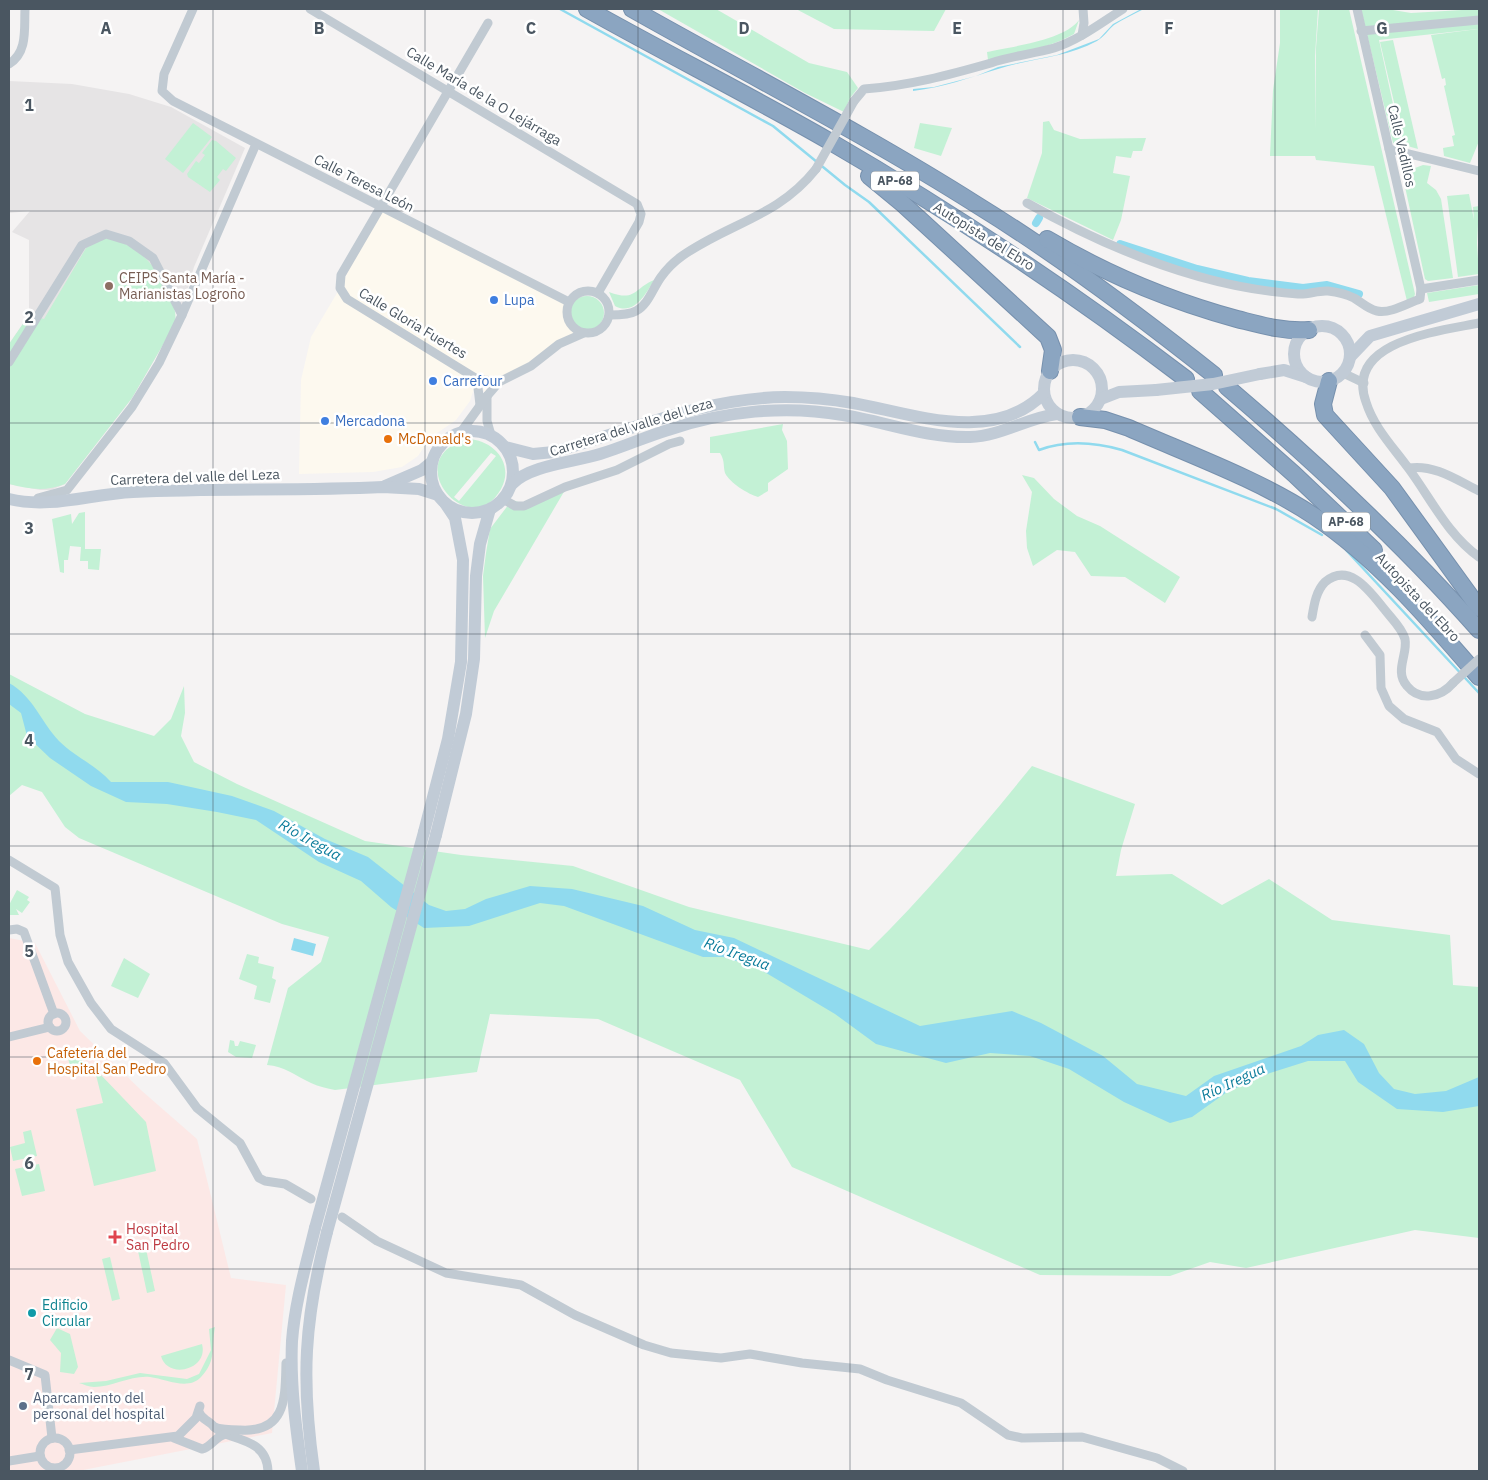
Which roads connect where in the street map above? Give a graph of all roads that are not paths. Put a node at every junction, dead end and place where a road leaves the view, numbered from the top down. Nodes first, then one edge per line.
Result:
1 (25, 9) edge
2 (193, 9) edge
3 (310, 9) edge
4 (587, 9) edge
5 (632, 9) edge
6 (1083, 9) edge
7 (1123, 9) edge
8 (1357, 9) edge
9 (1479, 20) edge
10 (488, 23) dead end
11 (1361, 31) junction
12 (1082, 35) junction
13 (664, 52) junction
14 (9, 64) edge
15 (761, 80) junction
16 (449, 91) junction
17 (256, 144) junction
18 (1389, 149) junction
19 (1479, 171) edge
20 (1026, 204) dead end
21 (380, 206) junction
22 (1479, 280) edge
23 (1421, 289) junction
24 (598, 293) junction
25 (569, 302) junction
26 (1479, 304) edge
27 (182, 315) junction
28 (610, 315) junction
29 (1479, 323) edge
30 (570, 324) junction
31 (1309, 330) junction
32 (1340, 332) junction
33 (584, 333) junction
34 (1370, 336) junction
35 (570, 339) junction
36 (1297, 344) junction
37 (1350, 356) junction
38 (9, 362) edge
39 (1273, 370) junction
40 (1050, 371) junction
41 (1214, 375) dead end
42 (1336, 377) junction
43 (477, 378) junction
44 (1307, 378) junction
45 (1186, 380) dead end
46 (499, 382) junction
47 (1364, 383) junction
48 (1102, 385) junction
49 (1228, 387) dead end
50 (1118, 392) junction
51 (1200, 392) dead end
52 (1044, 393) junction
53 (487, 396) junction
54 (1100, 399) junction
55 (480, 406) junction
56 (1057, 414) junction
57 (1080, 417) junction
58 (461, 432) junction
59 (491, 435) junction
60 (680, 441) dead end
61 (505, 447) junction
62 (432, 462) junction
63 (1409, 468) junction
64 (512, 484) junction
65 (383, 487) junction
66 (1479, 491) edge
67 (442, 499) junction
68 (503, 499) junction
69 (12, 500) edge
70 (490, 509) junction
71 (1479, 557) edge
72 (1479, 608) edge
73 (1312, 617) dead end
74 (1479, 630) edge
75 (1365, 635) dead end
76 (1479, 659) edge
77 (1479, 664) edge
78 (1479, 677) edge
79 (1479, 774) edge
80 (430, 833) junction
81 (9, 860) edge
82 (9, 930) edge
83 (54, 1014) junction
84 (50, 1027) junction
85 (9, 1037) edge
86 (310, 1199) dead end
87 (342, 1217) dead end
88 (321, 1230) junction
89 (301, 1282) junction
90 (9, 1360) edge
91 (206, 1420) junction
92 (192, 1422) junction
93 (214, 1427) junction
94 (186, 1430) junction
95 (226, 1434) junction
96 (52, 1438) junction
97 (174, 1438) junction
98 (214, 1441) junction
99 (188, 1442) junction
100 (69, 1450) junction
101 (40, 1456) junction
102 (9, 1461) edge
103 (268, 1471) edge
104 (302, 1471) edge
105 (314, 1471) edge
106 (1183, 1471) edge

1 - 14 street
2 - 17 street, Calle Teresa León
3 - 16 street, Calle María de la O Lejárraga
4 - 13 highway, Autopista del Ebro / AP-68
5 - 15 highway, Autopista del Ebro / AP-68
6 - 12 street
7 - 12 street
8 - 11 street, Calle Vadillos
9 - 11 street
10 - 16 street, Calle Gloria Fuertes
11 - 18 street, Calle Vadillos
12 - 28 street, bridge
13 - 40 highway
13 - 45 highway, Autopista del Ebro / AP-68
15 - 31 highway
15 - 41 highway, Autopista del Ebro / AP-68
16 - 21 street, Calle Gloria Fuertes
16 - 24 street, Calle María de la O Lejárraga
17 - 21 street, Calle Teresa León
17 - 27 street
18 - 19 street
18 - 23 street, Calle Vadillos
20 - 23 street
21 - 25 street, Calle Teresa León
21 - 43 street, Calle Gloria Fuertes
22 - 23 street
24 - 25 street
24 - 28 street
25 - 30 street
26 - 34 main road
27 - 38 street
27 - 69 street
28 - 33 street
29 - 47 street
30 - 33 street
30 - 35 street
31 - 32 main road
31 - 36 main road
32 - 34 main road
32 - 37 main road
33 - 35 street
34 - 37 main road
35 - 46 street
36 - 39 main road
36 - 44 main road
37 - 42 main road
39 - 44 main road
39 - 50 main road, bridge
40 - 48 main road
40 - 52 main road
42 - 44 main road
42 - 47 street
42 - 72 highway
43 - 46 street
43 - 55 street
46 - 53 street
47 - 63 street
48 - 50 main road
48 - 54 main road
49 - 74 highway, Autopista del Ebro / AP-68
50 - 54 main road
51 - 77 highway, Autopista del Ebro / AP-68
52 - 56 main road
52 - 61 main road, Carretera del valle del Leza
53 - 55 street
53 - 59 street
54 - 57 main road
55 - 58 street
56 - 57 main road
56 - 64 main road, Carretera del valle del Leza
57 - 78 highway
58 - 59 main road
58 - 62 main road
59 - 61 main road
60 - 68 street
61 - 64 main road
62 - 65 main road, Carretera del valle del Leza
62 - 67 main road
63 - 66 street
63 - 71 street
64 - 68 main road
65 - 67 main road, Carretera del valle del Leza
65 - 69 main road, Carretera del valle del Leza
67 - 70 main road
67 - 80 main road
68 - 70 main road
70 - 80 main road
73 - 76 street, bridge
75 - 79 street
80 - 88 main road, bridge
81 - 86 street
82 - 83 street
83 - 84 street
83 - 84 street
84 - 85 street
87 - 106 street
88 - 89 main road
88 - 105 main road
89 - 93 street
89 - 104 main road
90 - 96 street
91 - 92 street
91 - 92 street
91 - 93 street
92 - 94 street
93 - 95 street
93 - 98 street
94 - 97 street
94 - 99 street
95 - 98 street
95 - 103 street
96 - 100 street
96 - 101 street
97 - 99 street
97 - 100 street
98 - 99 street
100 - 101 street
101 - 102 street

